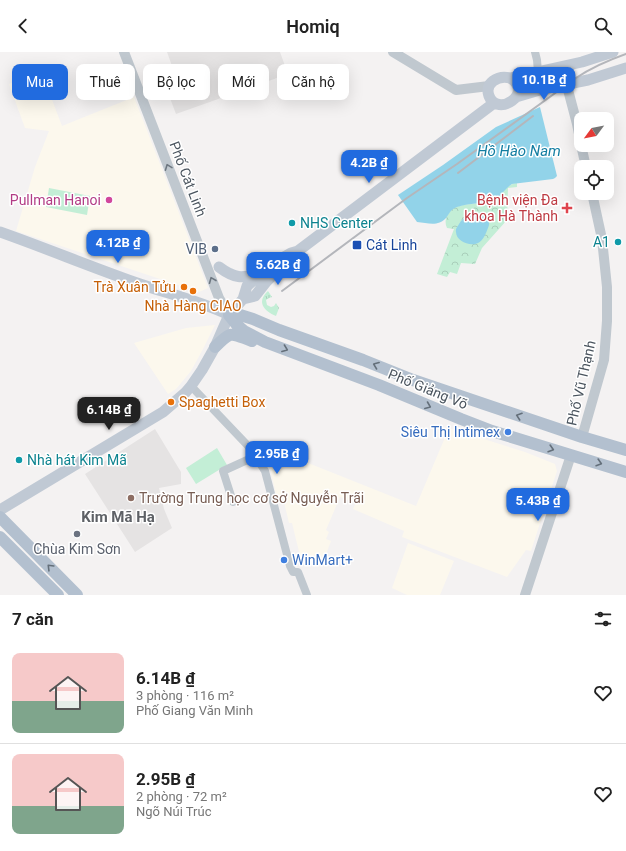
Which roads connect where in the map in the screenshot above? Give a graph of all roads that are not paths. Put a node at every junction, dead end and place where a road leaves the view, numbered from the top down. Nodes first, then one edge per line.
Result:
1 (124, 52) edge
2 (393, 52) edge
3 (535, 52) edge
4 (613, 52) edge
5 (562, 67) junction
6 (626, 68) edge
7 (538, 72) junction
8 (510, 78) junction
9 (566, 84) junction
10 (489, 86) junction
11 (543, 89) junction
12 (516, 97) junction
13 (494, 103) junction
14 (574, 113) edge
15 (594, 200) edge
16 (0, 232) edge
17 (298, 251) junction
18 (219, 267) dead end
19 (261, 274) junction
20 (242, 300) junction
21 (229, 315) junction
22 (253, 319) junction
23 (265, 342) junction
24 (215, 347) junction
25 (413, 380) junction
26 (191, 386) junction
27 (406, 397) junction
28 (582, 437) junction
29 (626, 450) edge
30 (571, 455) junction
31 (256, 456) junction
32 (626, 472) edge
33 (232, 502) dead end
34 (0, 510) edge
35 (0, 517) edge
36 (0, 537) edge
37 (58, 595) edge
38 (77, 595) edge
39 (307, 595) edge
40 (525, 595) edge

21 -> 1 street, Phố Cát Linh
2 - 10 street
3 - 7 street
4 - 5 main road
5 - 7 main road
5 - 9 street
6 - 9 main road
7 - 8 main road
7 - 11 main road
8 - 10 main road
8 - 12 main road
9 - 11 main road
9 - 14 street
10 - 13 main road
11 - 12 main road
12 - 13 main road
13 - 17 main road
15 - 28 street, Phố Vũ Thạnh
16 - 21 main road, Phố Giảng Võ
17 - 19 main road
17 - 20 main road
18 - 19 main road
19 - 20 main road
20 - 21 main road
20 - 22 main road
21 - 22 main road, Phố Giảng Võ
21 - 23 main road, Phố Giảng Võ
21 - 24 main road
25 -> 22 main road, Phố Giảng Võ
23 - 24 main road
23 -> 27 main road, Phố Giảng Võ
24 - 26 main road
25 - 27 main road
28 -> 25 main road, Phố Giảng Võ
26 - 31 street
26 - 34 main road
27 -> 30 main road, Phố Giảng Võ
28 - 29 main road, Phố Giảng Võ
30 -> 32 main road, Phố Giảng Võ
30 - 40 street
31 - 33 street
31 - 39 street
38 -> 35 main road
36 - 37 main road

